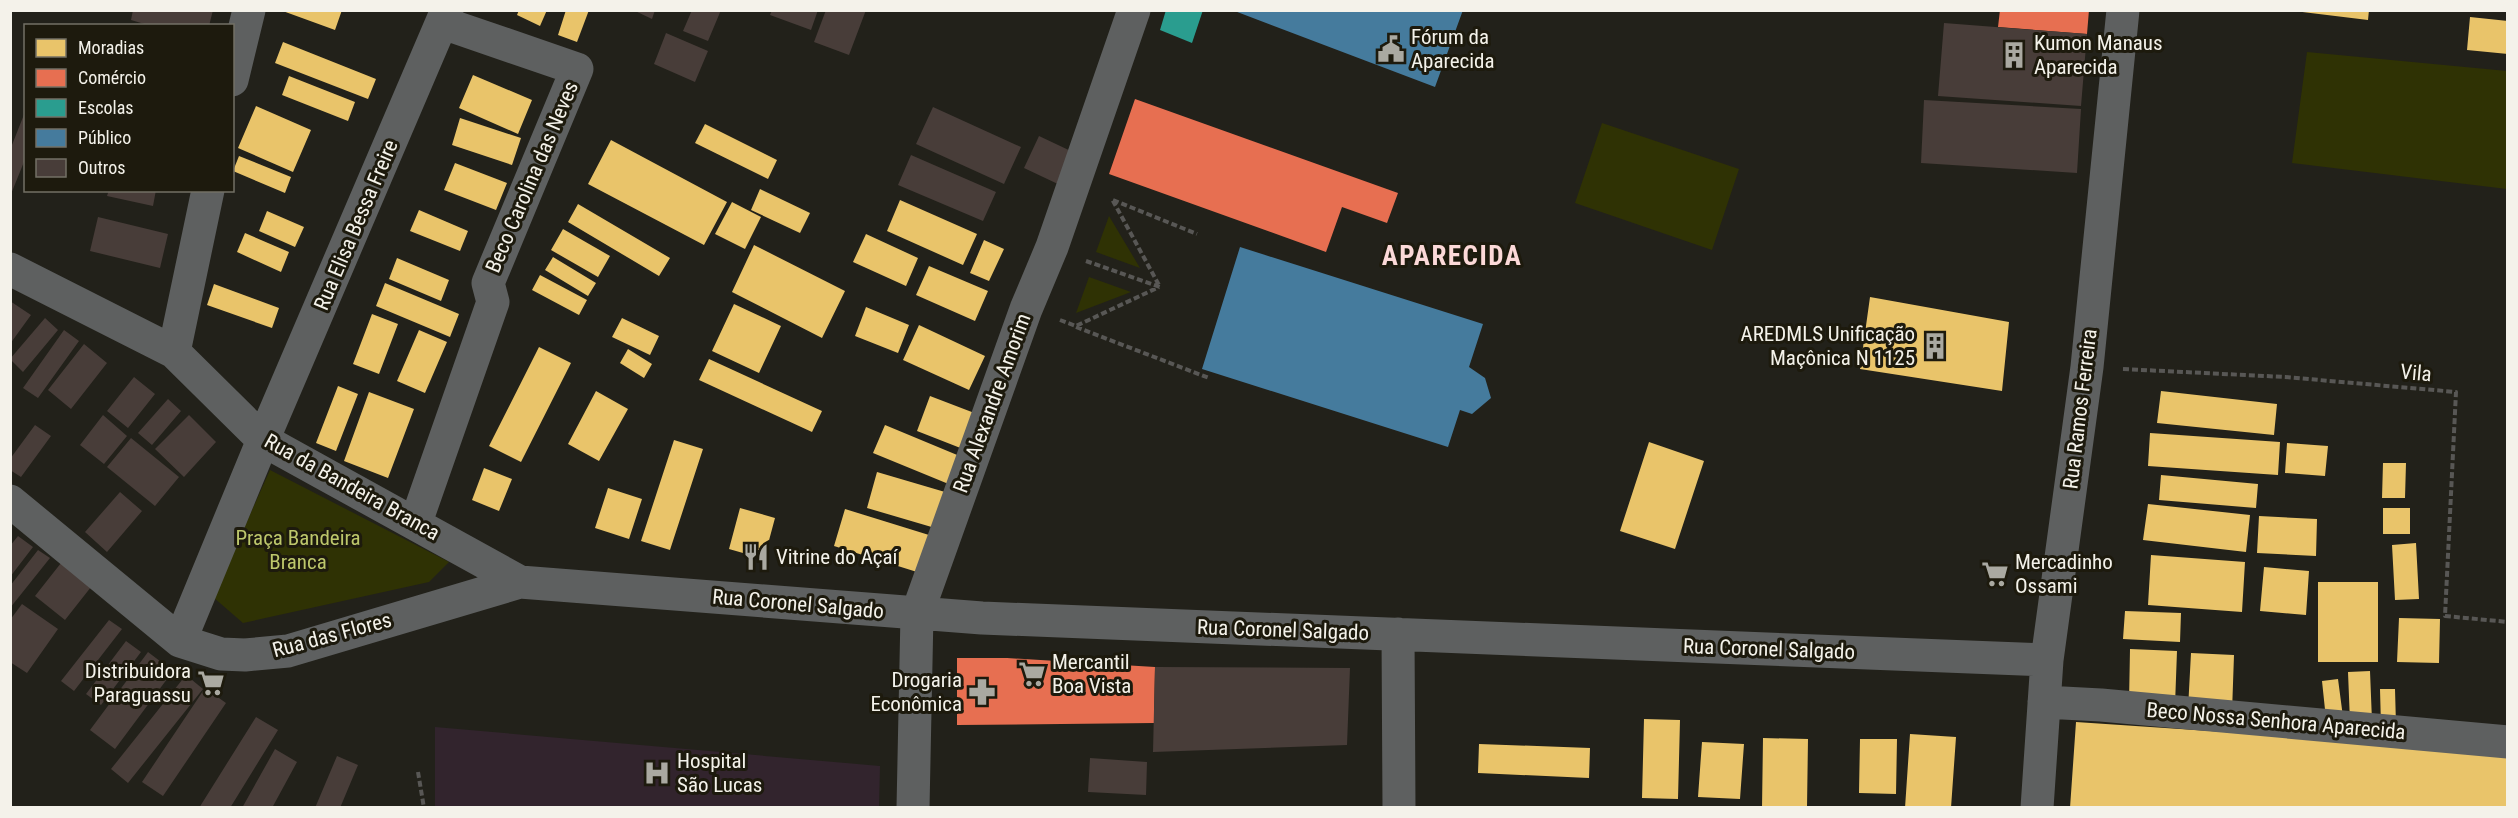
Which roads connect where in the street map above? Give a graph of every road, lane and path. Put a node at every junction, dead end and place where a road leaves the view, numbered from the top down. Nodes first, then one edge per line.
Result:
1 (249, 10) edge
2 (1134, 10) edge
3 (2123, 10) edge
4 (445, 17) edge
5 (234, 72) edge
6 (1073, 184) junction
7 (208, 192) edge
8 (1112, 199) junction
9 (1197, 234) dead end
10 (1052, 247) junction
11 (10, 269) edge
12 (1160, 287) junction
13 (1026, 309) junction
14 (1076, 326) junction
15 (174, 352) junction
16 (2087, 367) junction
17 (1209, 378) dead end
18 (263, 440) junction
19 (10, 501) edge
20 (416, 522) junction
21 (520, 582) junction
22 (917, 614) junction
23 (2508, 622) edge
24 (1398, 634) junction
25 (180, 641) junction
26 (2047, 660) junction
27 (2044, 702) junction
28 (2508, 742) edge
29 (418, 772) dead end
30 (424, 807) edge
31 (912, 807) edge
32 (1399, 807) edge
33 (2037, 807) edge

1 - 5 street
2 - 6 street, Rua Alexandre Amorim
3 - 16 street, Rua Ramos Ferreira
4 - 18 street, Rua Elisa Bessa Freire
4 - 20 street, Beco Carolina das Neves
6 - 8 path
6 - 10 street, Rua Alexandre Amorim
7 - 15 street
8 - 9 path
8 - 12 path
10 - 12 path
10 - 13 street, Rua Alexandre Amorim
11 - 15 street, Rua da Bandeira Branca
12 - 14 path
13 - 14 path
13 - 22 street, Rua Alexandre Amorim
14 - 17 path
15 - 18 street, Rua da Bandeira Branca
16 - 23 path, Vila
16 - 26 street, Rua Ramos Ferreira
18 - 20 street, Rua da Bandeira Branca
18 - 25 street, Rua Elisa Bessa Freire
19 - 25 street, Rua das Flores
20 - 21 street, Rua da Bandeira Branca
21 - 22 street, Rua Coronel Salgado
21 - 25 street, Rua das Flores
22 - 24 street, Rua Coronel Salgado
22 - 31 street, Rua Alexandre Amorim
24 - 26 street, Rua Coronel Salgado
24 - 32 street
26 - 27 street, Rua Ramos Ferreira
27 - 28 street, Beco Nossa Senhora Aparecida
27 - 33 street, Rua Ramos Ferreira
29 - 30 path

